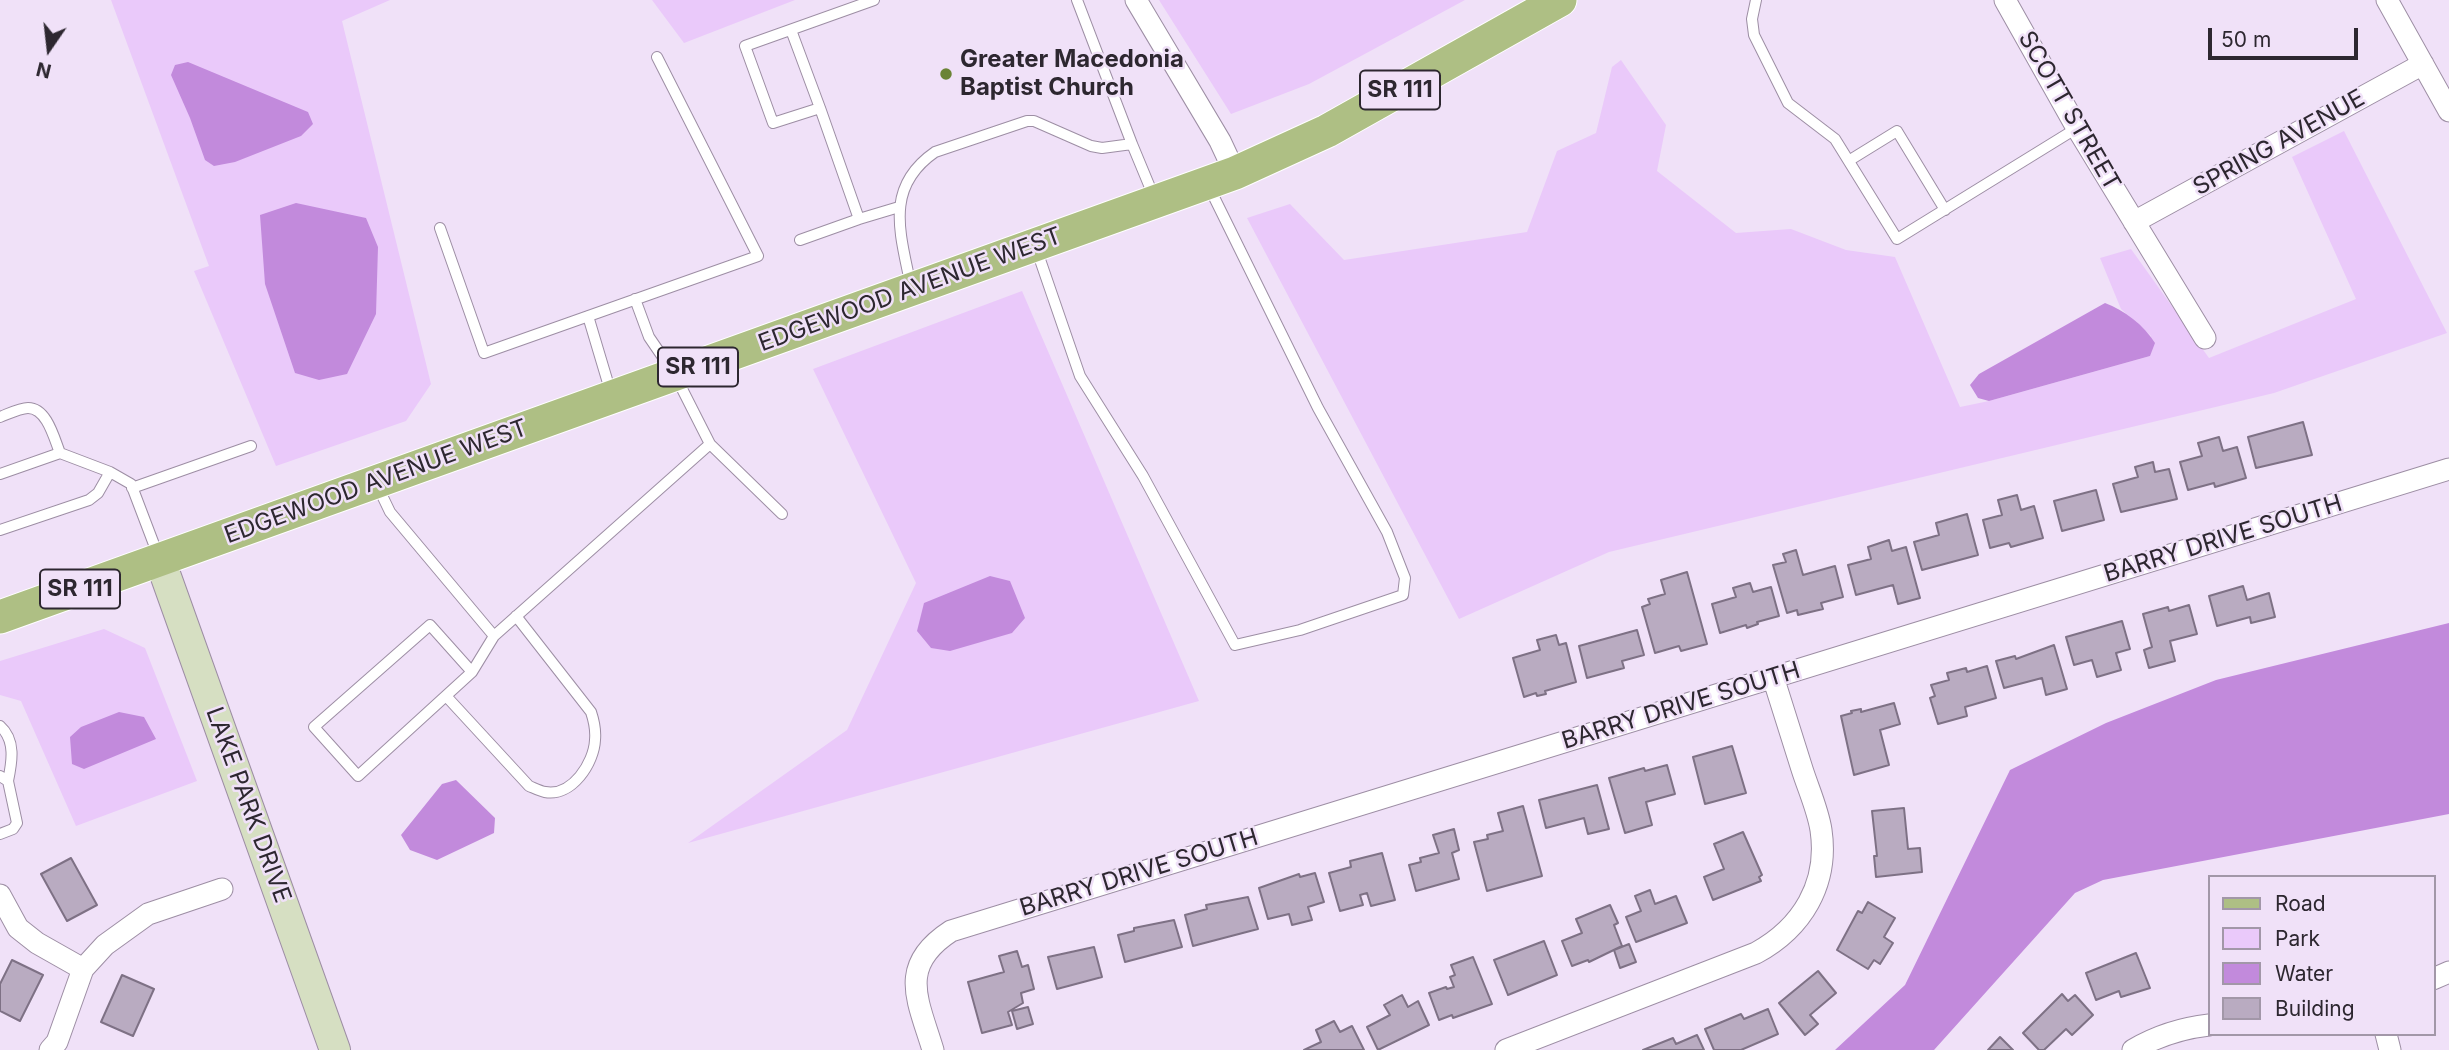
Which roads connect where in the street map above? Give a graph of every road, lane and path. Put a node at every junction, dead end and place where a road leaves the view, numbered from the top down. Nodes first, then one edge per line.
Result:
1 (874, 0) edge
2 (1077, 0) edge
3 (1136, 0) edge
4 (1560, 0) edge
5 (1756, 0) edge
6 (2006, 0) edge
7 (2387, 0) edge
8 (790, 30) junction
9 (657, 57) dead end
10 (2423, 64) junction
11 (820, 108) junction
12 (2449, 111) edge
13 (2077, 128) junction
14 (1132, 144) junction
15 (1850, 160) junction
16 (1221, 178) junction
17 (1156, 203) junction
18 (899, 207) junction
19 (1945, 210) junction
20 (859, 219) junction
21 (2134, 222) junction
22 (440, 228) dead end
23 (800, 240) dead end
24 (1035, 245) junction
25 (912, 289) junction
26 (635, 299) junction
27 (588, 316) junction
28 (2205, 338) dead end
29 (675, 374) junction
30 (612, 397) junction
31 (0, 417) edge
32 (709, 444) junction
33 (251, 446) dead end
34 (60, 453) junction
35 (2449, 469) edge
36 (110, 472) junction
37 (0, 474) edge
38 (375, 481) junction
39 (132, 488) junction
40 (782, 514) dead end
41 (0, 530) edge
42 (160, 561) junction
43 (516, 616) junction
44 (0, 617) edge
45 (494, 636) junction
46 (472, 672) junction
47 (1773, 677) junction
48 (446, 696) junction
49 (0, 726) edge
50 (4, 778) edge
51 (0, 834) edge
52 (222, 889) dead end
53 (0, 895) edge
54 (83, 969) junction
55 (2208, 1025) edge
56 (50, 1050) edge
57 (335, 1050) edge
58 (933, 1050) edge
59 (1506, 1050) edge
60 (2133, 1050) edge

1 - 8 lane
2 - 14 lane
3 - 16 street
4 - 16 main road, EDGEWOOD AVENUE WEST / SR 111
5 - 15 lane
6 - 13 street, SCOTT STREET
7 - 10 street
8 - 11 lane
8 - 11 lane
9 - 26 lane
10 - 12 street
10 - 21 street, SPRING AVENUE
11 - 20 lane
13 - 19 lane
13 - 21 street, SCOTT STREET
14 - 17 lane
14 - 18 lane
15 - 19 lane
15 - 19 lane
16 - 17 main road, EDGEWOOD AVENUE WEST / SR 111
16 - 24 lane
17 - 24 main road, EDGEWOOD AVENUE WEST / SR 111
18 - 20 lane
18 - 25 lane
20 - 23 lane
21 - 28 street, SCOTT STREET
22 - 27 lane
24 - 25 main road, EDGEWOOD AVENUE WEST / SR 111
25 - 29 main road, EDGEWOOD AVENUE WEST / SR 111
26 - 27 lane
26 - 29 lane
27 - 30 lane
29 - 30 main road, EDGEWOOD AVENUE WEST / SR 111
29 - 32 lane
30 - 38 main road, EDGEWOOD AVENUE WEST / SR 111
31 - 34 lane
32 - 40 lane
32 - 43 lane
33 - 39 lane
34 - 36 lane
34 - 37 lane
35 - 47 street, BARRY DRIVE SOUTH
36 - 39 lane
36 - 41 lane
38 - 42 main road, EDGEWOOD AVENUE WEST / SR 111
38 - 45 lane
39 - 42 lane
42 - 44 main road, EDGEWOOD AVENUE WEST / SR 111
42 - 57 street, LAKE PARK DRIVE
43 - 45 lane
43 - 48 lane
45 - 46 lane
46 - 48 lane
46 - 48 lane
47 - 58 street, BARRY DRIVE SOUTH
47 - 59 street
49 - 50 lane
50 - 51 lane
52 - 54 street
53 - 54 street
54 - 56 street
55 - 60 street

